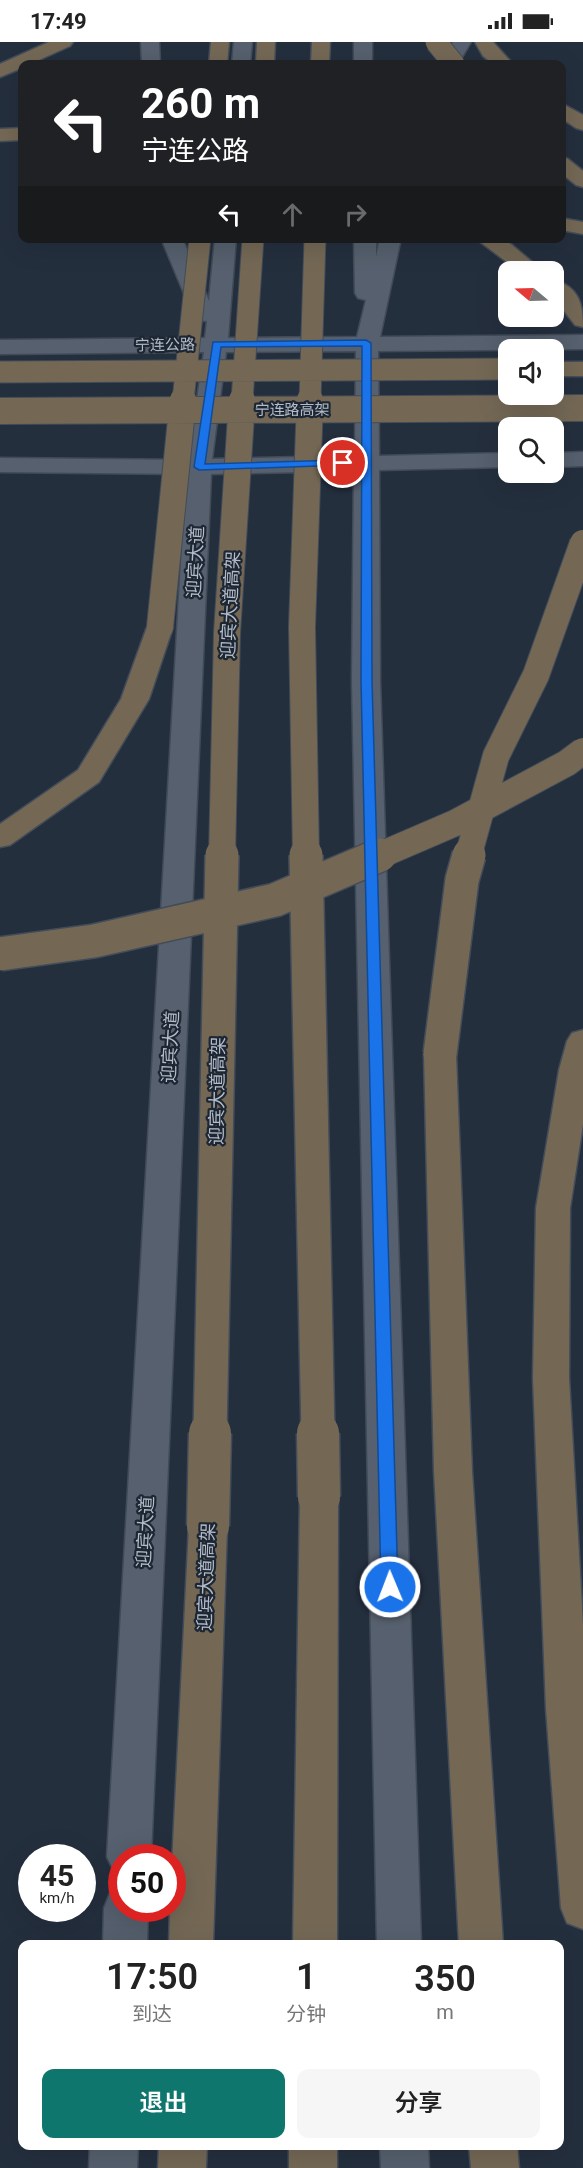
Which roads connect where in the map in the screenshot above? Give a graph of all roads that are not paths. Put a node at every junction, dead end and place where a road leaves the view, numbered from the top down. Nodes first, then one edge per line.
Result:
1 (64, 42) edge
2 (150, 42) edge
3 (220, 42) edge
4 (243, 42) edge
5 (266, 42) edge
6 (321, 42) edge
7 (363, 42) edge
8 (436, 42) edge
9 (462, 42) edge
10 (484, 42) edge
11 (24, 60) edge
12 (150, 60) edge
13 (218, 60) edge
14 (241, 60) edge
15 (265, 60) edge
16 (320, 60) edge
17 (363, 60) edge
18 (451, 60) edge
19 (451, 60) edge
20 (499, 60) edge
21 (18, 63) edge
22 (0, 71) edge
23 (566, 112) edge
24 (583, 124) edge
25 (18, 134) edge
26 (0, 135) edge
27 (566, 167) edge
28 (583, 181) edge
29 (566, 225) edge
30 (583, 228) edge
31 (173, 243) edge
32 (199, 243) edge
33 (226, 243) edge
34 (253, 243) edge
35 (315, 243) edge
36 (365, 243) edge
37 (390, 243) edge
38 (494, 243) edge
39 (520, 261) edge
40 (564, 295) edge
41 (583, 320) edge
42 (583, 342) edge
43 (366, 343) junction
44 (216, 344) junction
45 (0, 346) edge
46 (498, 369) edge
47 (564, 369) edge
48 (583, 369) edge
49 (0, 372) edge
50 (583, 408) edge
51 (0, 411) edge
52 (138, 411) junction
53 (0, 425) edge
54 (583, 459) edge
55 (498, 460) edge
56 (564, 460) edge
57 (367, 463) junction
58 (0, 465) edge
59 (199, 467) junction
60 (583, 543) edge
61 (583, 751) edge
62 (0, 838) edge
63 (0, 954) edge
64 (583, 1041) edge
65 (130, 1844) edge
66 (583, 1908) edge
67 (126, 1922) edge
68 (125, 1940) edge
69 (191, 1940) edge
70 (315, 1940) edge
71 (399, 1940) edge
72 (481, 1940) edge
73 (114, 2150) edge
74 (183, 2150) edge
75 (313, 2150) edge
76 (404, 2150) edge
77 (493, 2150) edge
78 (113, 2168) edge
79 (182, 2168) edge
80 (313, 2168) edge
81 (405, 2168) edge
82 (495, 2168) edge

1 - 11 highway
2 - 12 main road
3 - 13 highway
4 - 14 main road
5 - 15 highway
6 - 16 highway
7 - 17 main road
8 - 18 highway, bridge
9 - 19 main road
10 - 20 highway
21 - 22 highway
23 - 24 highway
25 - 26 highway
27 - 28 highway
29 - 30 highway
31 - 44 main road
32 - 62 highway, bridge
33 - 44 main road, 迎宾大道
34 - 69 highway, 迎宾大道高架, bridge
35 - 70 highway, bridge
36 - 43 main road
37 - 43 main road
38 - 39 highway
40 - 41 highway
42 - 43 main road, 宁连公路
43 - 44 main road, 宁连公路
43 - 57 main road
44 - 45 main road, 宁连公路
44 - 59 main road, 迎宾大道
46 - 49 highway, bridge
47 - 48 highway
50 - 52 highway, 宁连路高架, bridge
51 - 52 highway, 宁连路高架, bridge
52 - 53 highway, bridge
54 - 56 main road
55 - 57 main road
57 - 59 main road
57 - 71 main road
58 - 59 main road
59 - 65 main road, 迎宾大道
60 - 72 highway, bridge
61 - 63 highway, bridge
64 - 66 highway
67 - 68 main road
73 - 78 main road
74 - 79 highway
75 - 80 highway
76 - 81 main road
77 - 82 highway

